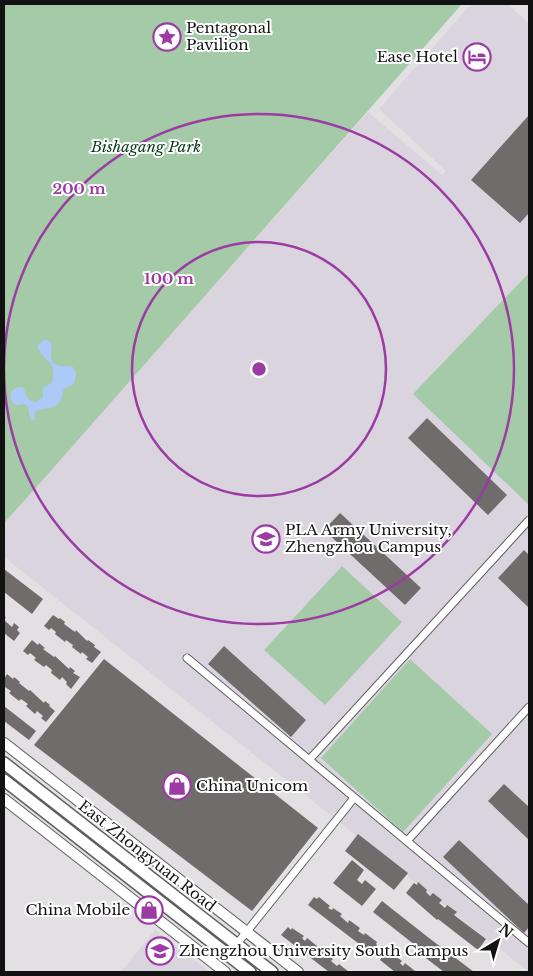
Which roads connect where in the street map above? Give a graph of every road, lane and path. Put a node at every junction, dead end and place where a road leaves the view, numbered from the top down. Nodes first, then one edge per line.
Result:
1 (529, 520) edge
2 (187, 658) dead end
3 (529, 707) edge
4 (4, 743) edge
5 (309, 760) junction
6 (4, 763) edge
7 (4, 780) edge
8 (354, 798) junction
9 (4, 799) edge
10 (407, 841) junction
11 (246, 933) junction
12 (529, 943) edge
13 (236, 944) junction
14 (225, 972) edge
15 (250, 972) edge
16 (272, 972) edge
17 (298, 972) edge

1 - 5 street
2 - 5 street
3 - 10 street
4 - 11 street
5 - 8 street
6 - 13 main road, East Zhongyuan Road
7 - 15 main road, East Zhongyuan Road
8 - 10 street
8 - 11 street
9 - 14 street
10 - 12 street
11 - 13 street
11 - 17 street
13 - 16 main road, East Zhongyuan Road

